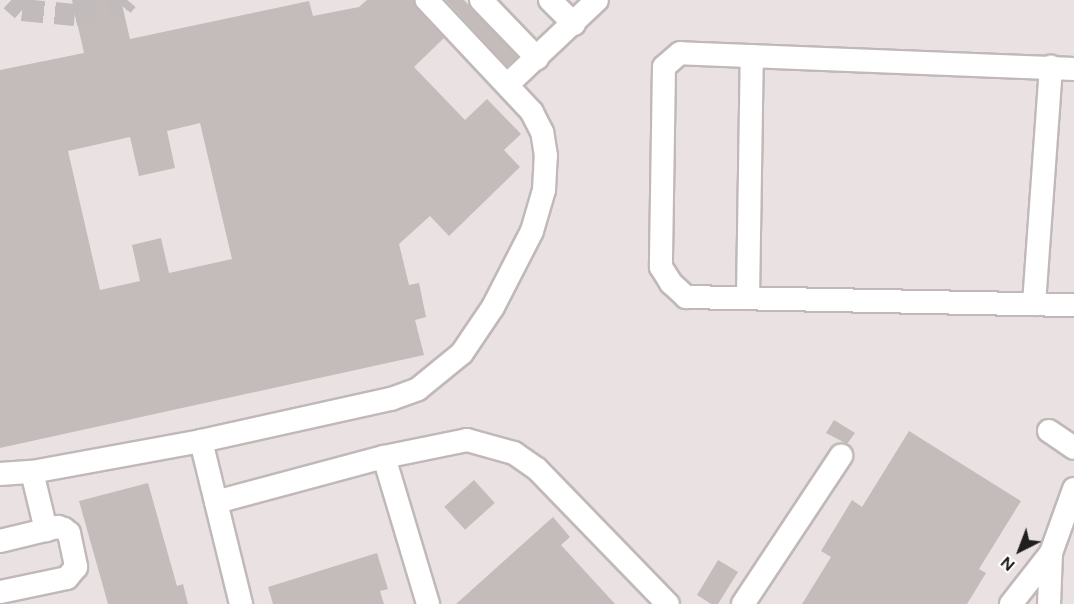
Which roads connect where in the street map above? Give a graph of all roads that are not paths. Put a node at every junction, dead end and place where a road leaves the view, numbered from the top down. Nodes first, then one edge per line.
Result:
1 (427, 0) edge
2 (481, 0) edge
3 (550, 0) edge
4 (597, 0) edge
5 (574, 24) junction
6 (752, 56) junction
7 (537, 58) junction
8 (1051, 67) junction
9 (1074, 69) edge
10 (508, 84) junction
11 (748, 298) junction
12 (1034, 304) junction
13 (1074, 305) edge
14 (1049, 431) dead end
15 (201, 441) junction
16 (1074, 448) edge
17 (841, 456) dead end
18 (384, 457) junction
19 (32, 472) junction
20 (0, 474) edge
21 (1074, 489) edge
22 (216, 502) junction
23 (46, 530) junction
24 (0, 541) edge
25 (1051, 553) junction
26 (0, 592) edge
27 (241, 604) edge
28 (428, 604) edge
29 (668, 604) edge
30 (743, 604) edge
31 (1012, 604) edge
32 (1022, 604) edge
33 (1049, 604) edge

1 - 10 lane
2 - 7 lane
3 - 5 lane
4 - 5 lane
5 - 7 lane
6 - 8 lane
6 - 11 lane
6 - 11 lane
7 - 10 lane
8 - 9 lane
8 - 12 lane
10 - 15 lane
11 - 12 lane
12 - 13 lane
14 - 16 lane
15 - 19 lane
15 - 22 lane
17 - 30 lane
18 - 22 lane
18 - 28 lane
18 - 29 lane
19 - 20 lane
19 - 23 lane
21 - 25 lane
22 - 27 lane
23 - 24 lane
23 - 26 lane
25 - 31 lane
25 - 33 lane
31 - 32 lane

